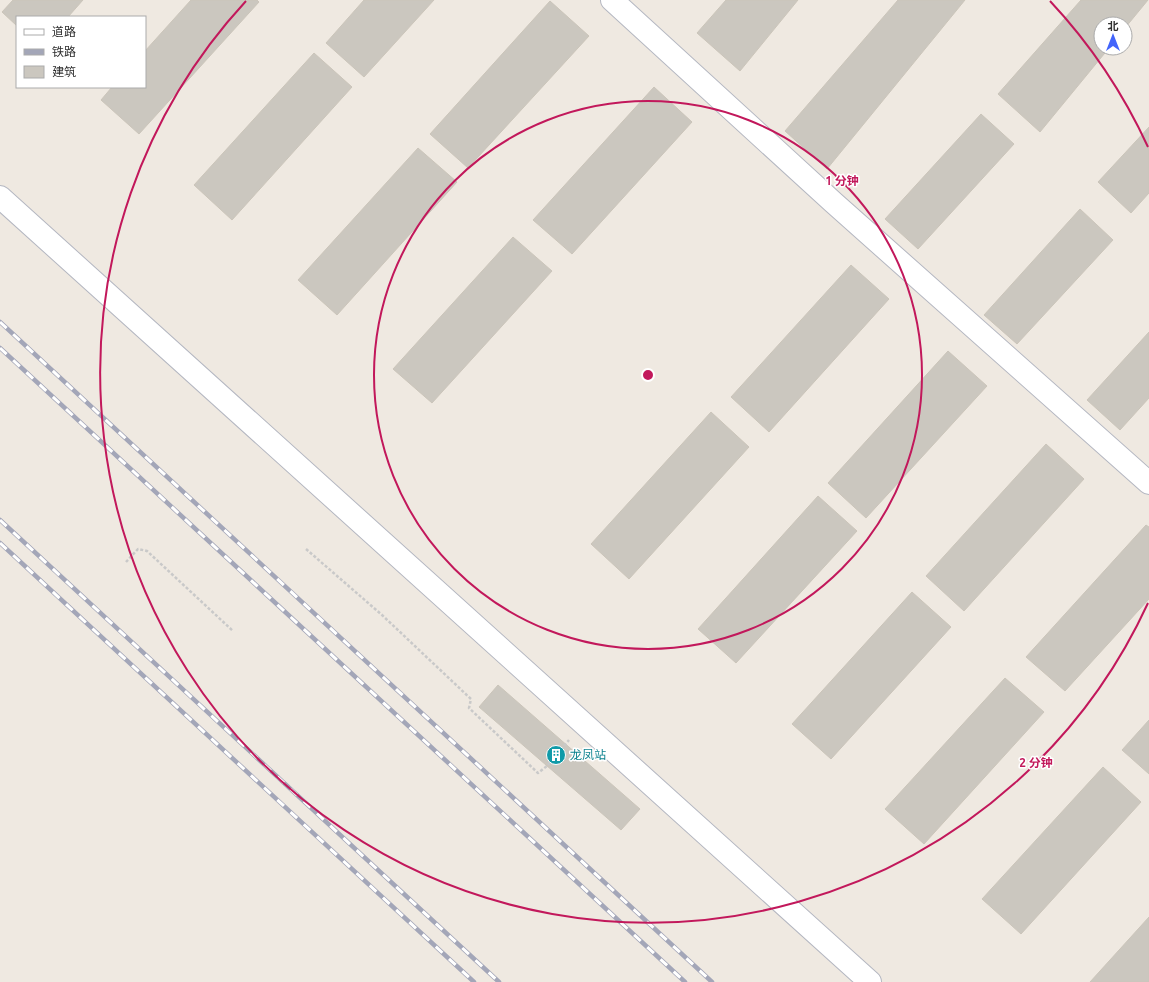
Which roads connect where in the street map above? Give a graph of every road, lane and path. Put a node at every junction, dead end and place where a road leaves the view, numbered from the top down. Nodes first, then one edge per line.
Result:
1 (612, 0) edge
2 (0, 197) edge
3 (1149, 483) edge
4 (306, 549) dead end
5 (126, 562) dead end
6 (233, 631) dead end
7 (583, 722) junction
8 (870, 982) edge

1 - 3 street
2 - 7 street
4 - 7 path
5 - 6 path
7 - 8 street

